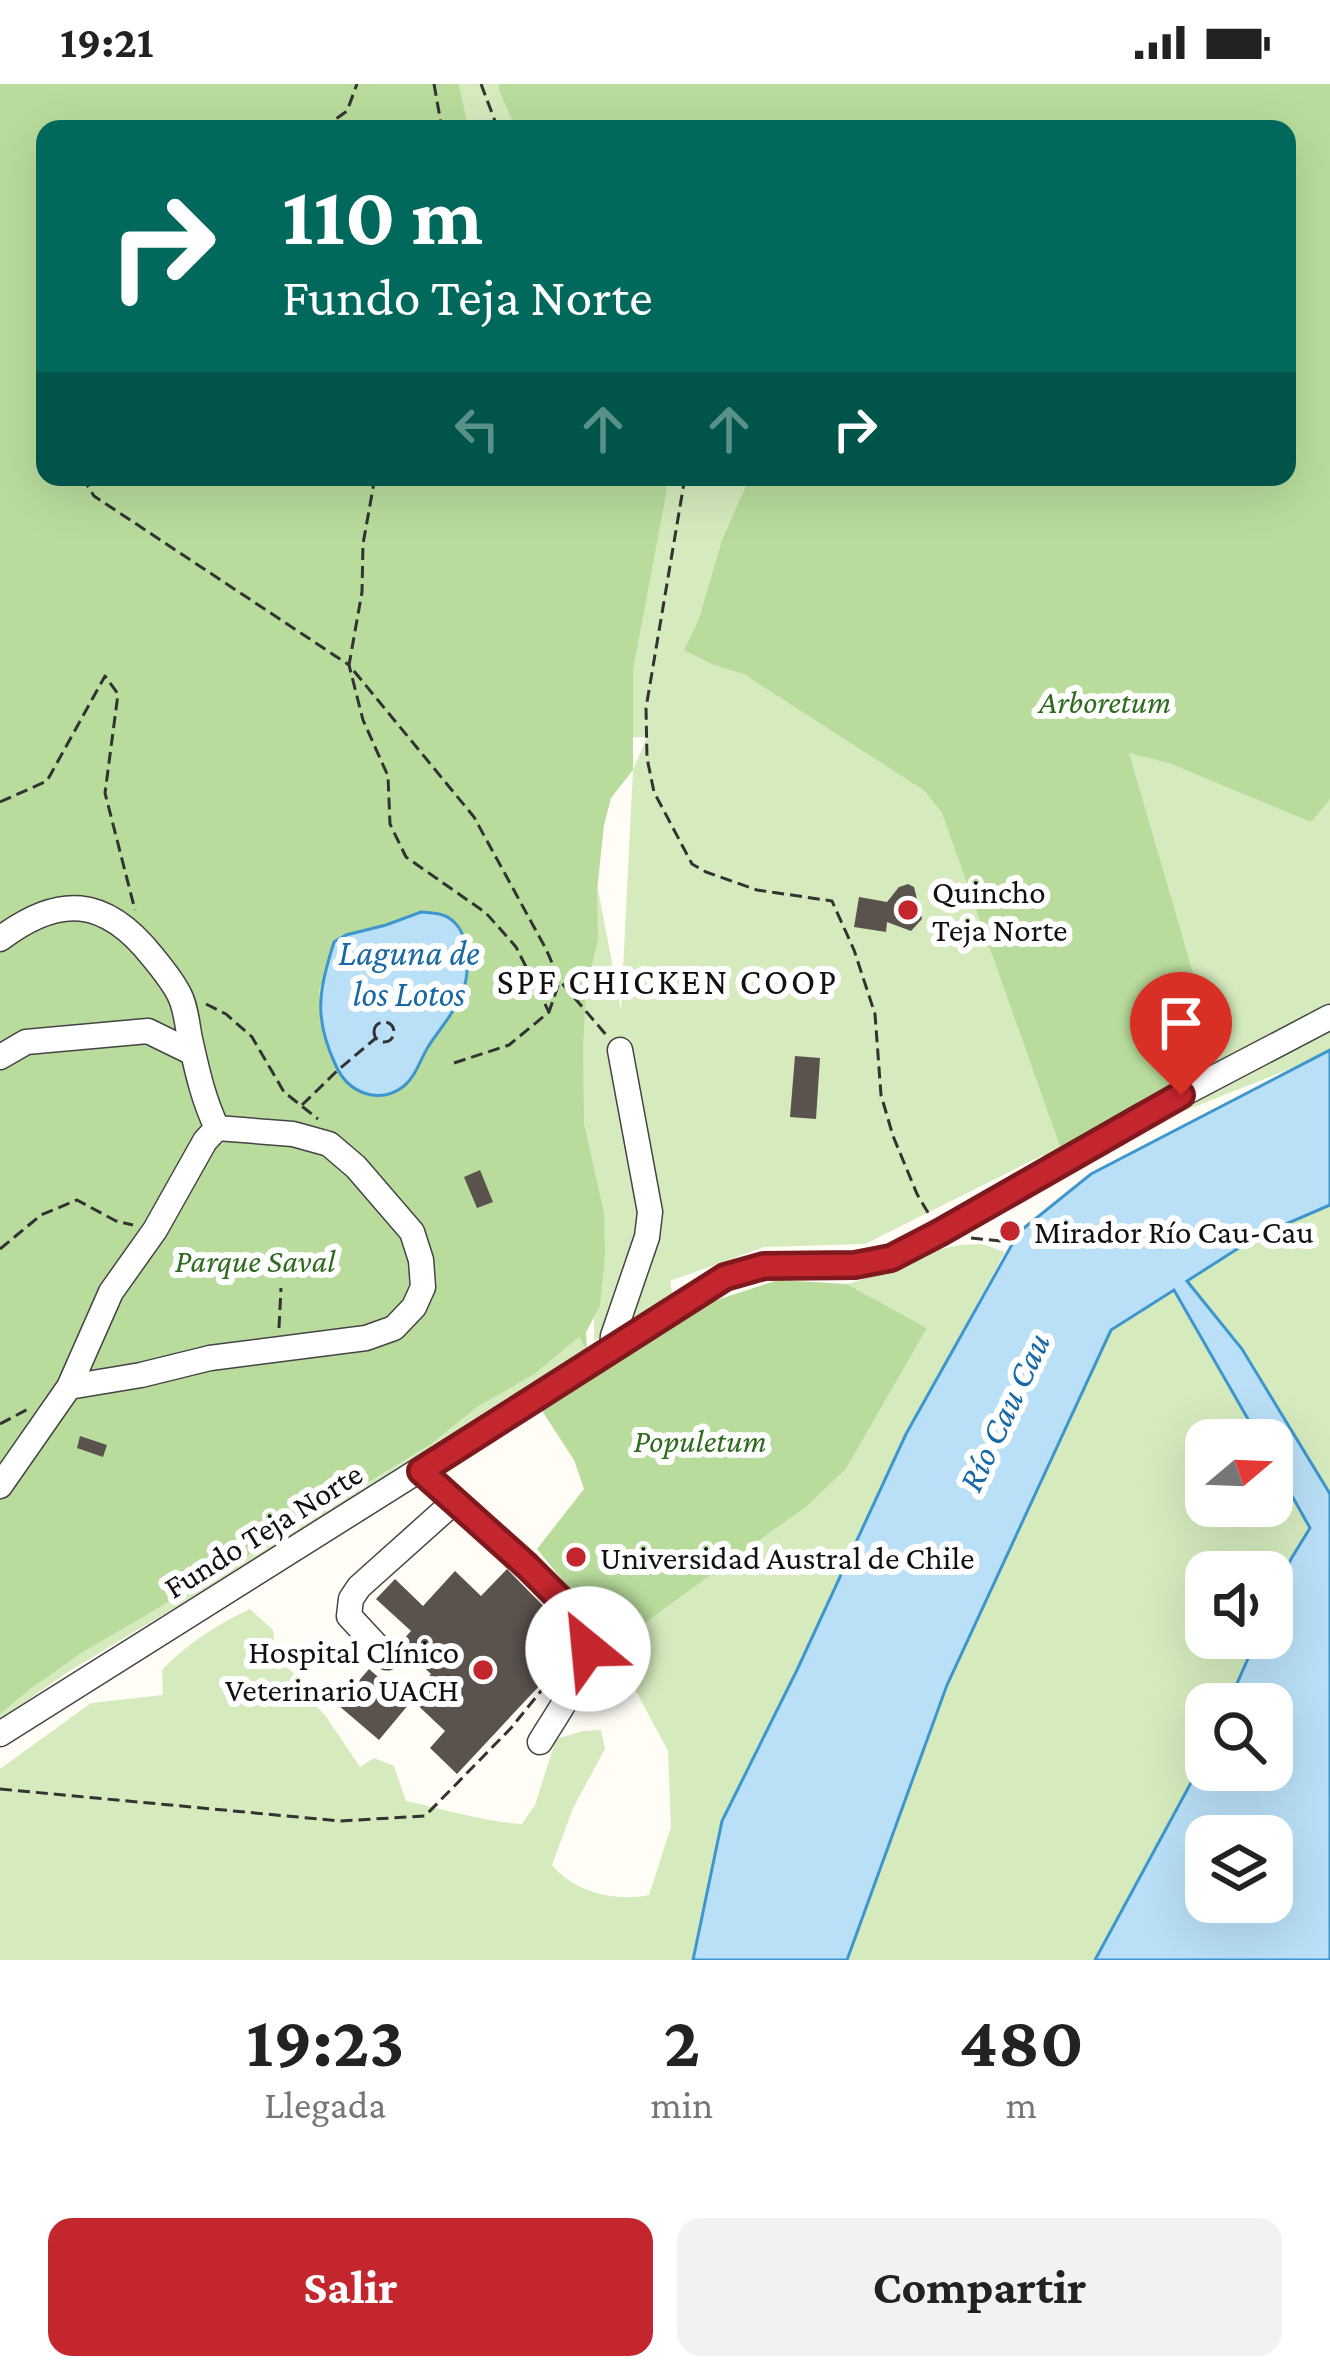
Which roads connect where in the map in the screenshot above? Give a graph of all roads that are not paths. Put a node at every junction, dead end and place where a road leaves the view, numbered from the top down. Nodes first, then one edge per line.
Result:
1 (0, 939) edge
2 (1330, 1017) edge
3 (620, 1050) road end
4 (193, 1053) junction
5 (0, 1057) edge
6 (217, 1128) junction
7 (612, 1348) junction
8 (69, 1387) junction
9 (421, 1471) junction
10 (0, 1486) edge
11 (455, 1501) junction
12 (387, 1658) dead end
13 (0, 1734) edge
14 (540, 1742) dead end

1 - 4 street
2 - 7 street, Fundo Teja Norte
3 - 7 street
4 - 5 street
4 - 6 street
6 - 8 street
6 - 8 street
7 - 9 street, Fundo Teja Norte
8 - 10 street
9 - 11 street
9 - 13 street, Fundo Teja Norte
11 - 12 street
11 - 14 street

